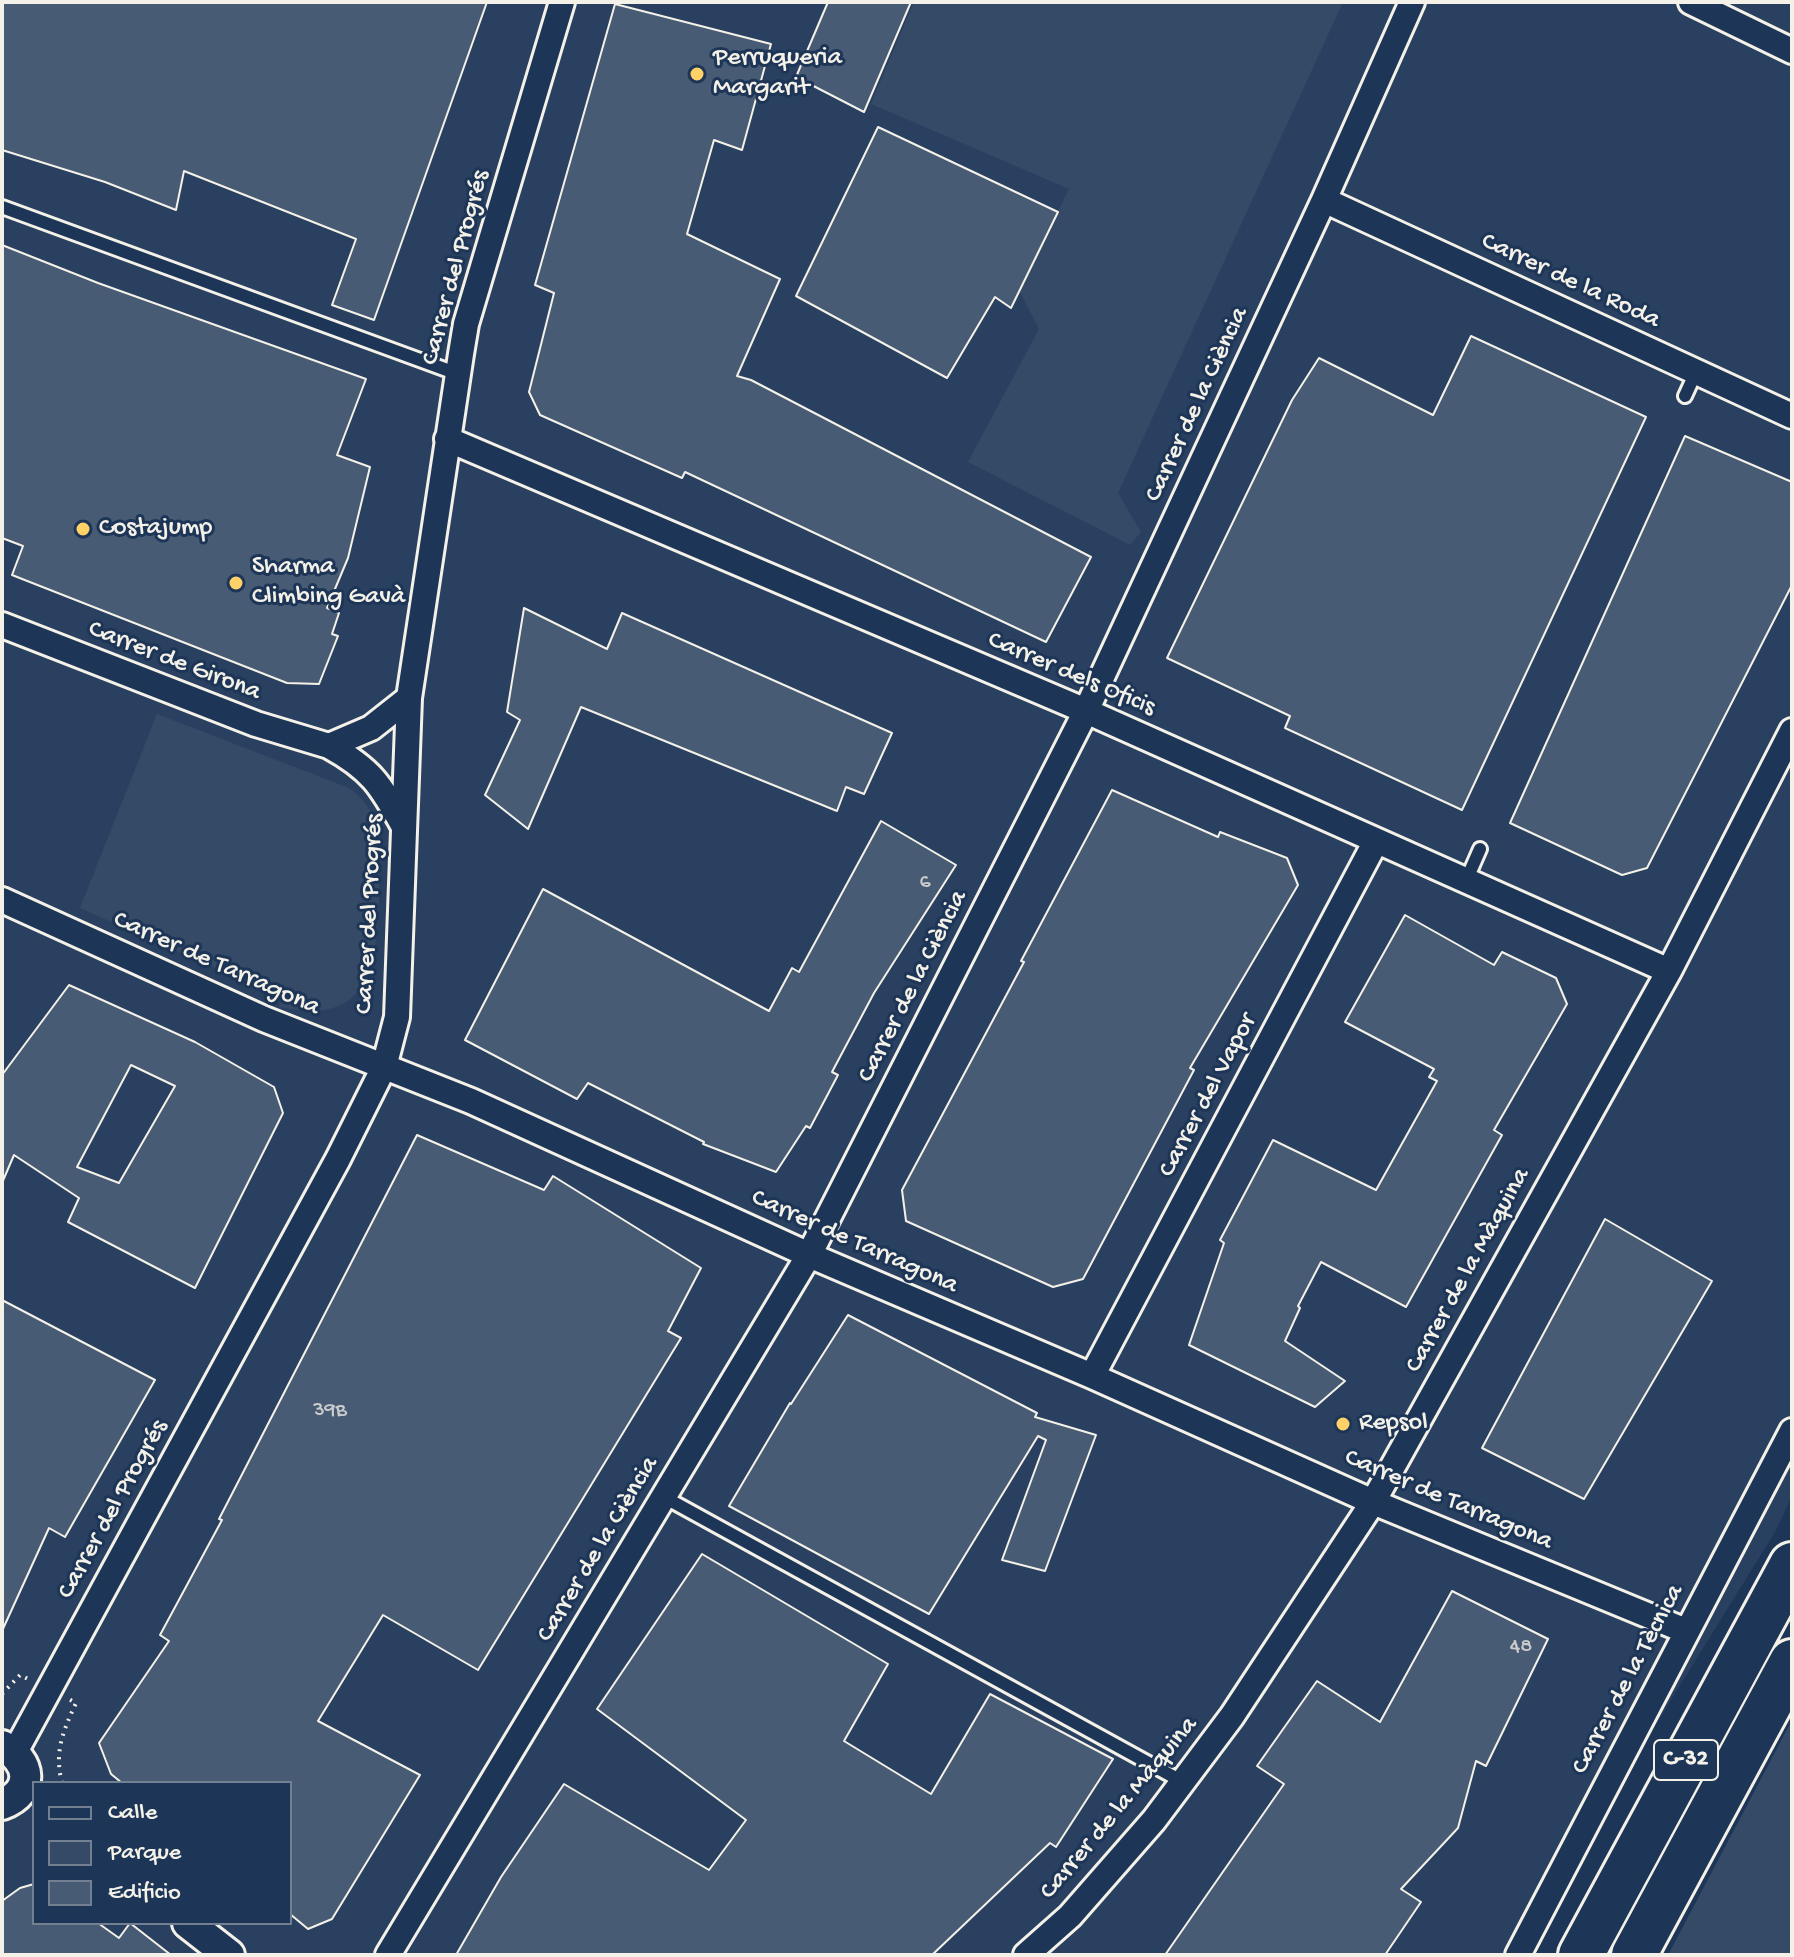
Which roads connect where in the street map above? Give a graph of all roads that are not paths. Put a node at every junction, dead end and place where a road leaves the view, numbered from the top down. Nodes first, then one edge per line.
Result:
1 (562, 2) edge
2 (1412, 2) edge
3 (1691, 2) edge
4 (1792, 51) edge
5 (1324, 200) junction
6 (2, 207) edge
7 (1696, 372) junction
8 (458, 374) junction
9 (1685, 396) dead end
10 (1792, 416) edge
11 (447, 439) junction
12 (2, 625) edge
13 (409, 698) junction
14 (1086, 711) junction
15 (1792, 731) edge
16 (329, 746) junction
17 (404, 828) junction
18 (1376, 841) junction
19 (1480, 849) dead end
20 (1466, 881) junction
21 (2, 900) edge
22 (1669, 971) junction
23 (384, 1067) junction
24 (809, 1255) junction
25 (1092, 1376) junction
26 (1792, 1431) edge
27 (664, 1497) junction
28 (1373, 1502) junction
29 (1792, 1565) edge
30 (1686, 1631) junction
31 (1792, 1662) edge
32 (8, 1749) edge
33 (1183, 1782) junction
34 (18, 1801) edge
35 (191, 1925) edge
36 (229, 1955) edge
37 (388, 1955) edge
38 (1026, 1955) edge
39 (1518, 1955) edge
40 (1581, 1955) edge
41 (1634, 1955) edge

1 - 8 street, Carrer del Progrés
2 - 5 street, Carrer de la Ciència
3 - 4 street
5 - 7 street, Carrer de la Roda
5 - 14 street, Carrer de la Ciència
6 - 8 lane
7 - 9 lane
7 - 10 street, Carrer de la Roda
8 - 11 street, Carrer del Progrés
11 - 13 street, Carrer del Progrés
11 - 14 street, Carrer dels Oficis
12 - 16 street, Carrer de Girona
13 - 16 street
13 - 17 street, Carrer del Progrés
14 - 18 street, Carrer dels Oficis
14 - 24 street, Carrer de la Ciència
15 - 22 street, Carrer de la Màquina
16 - 17 street, Carrer de Girona
17 - 23 street, Carrer del Progrés
18 - 20 street, Carrer dels Oficis
18 - 25 street, Carrer del Vapor
19 - 20 lane
20 - 22 street, Carrer dels Oficis
21 - 23 street, Carrer de Tarragona
22 - 28 street, Carrer de la Màquina
23 - 24 street, Carrer de Tarragona
23 - 32 street, Carrer del Progrés
24 - 25 street, Carrer de Tarragona
24 - 27 street, Carrer de la Ciència
25 - 28 street, Carrer de Tarragona
26 - 30 street, Carrer de la Tècnica
27 - 33 lane
27 - 37 street, Carrer de la Ciència
28 - 30 street, Carrer de Tarragona
28 - 33 street, Carrer de la Màquina
29 - 40 highway, C-32
30 - 39 street, Carrer de la Tècnica
31 - 41 highway, C-32
32 - 34 street
33 - 38 street, Carrer de la Màquina
35 - 36 street

